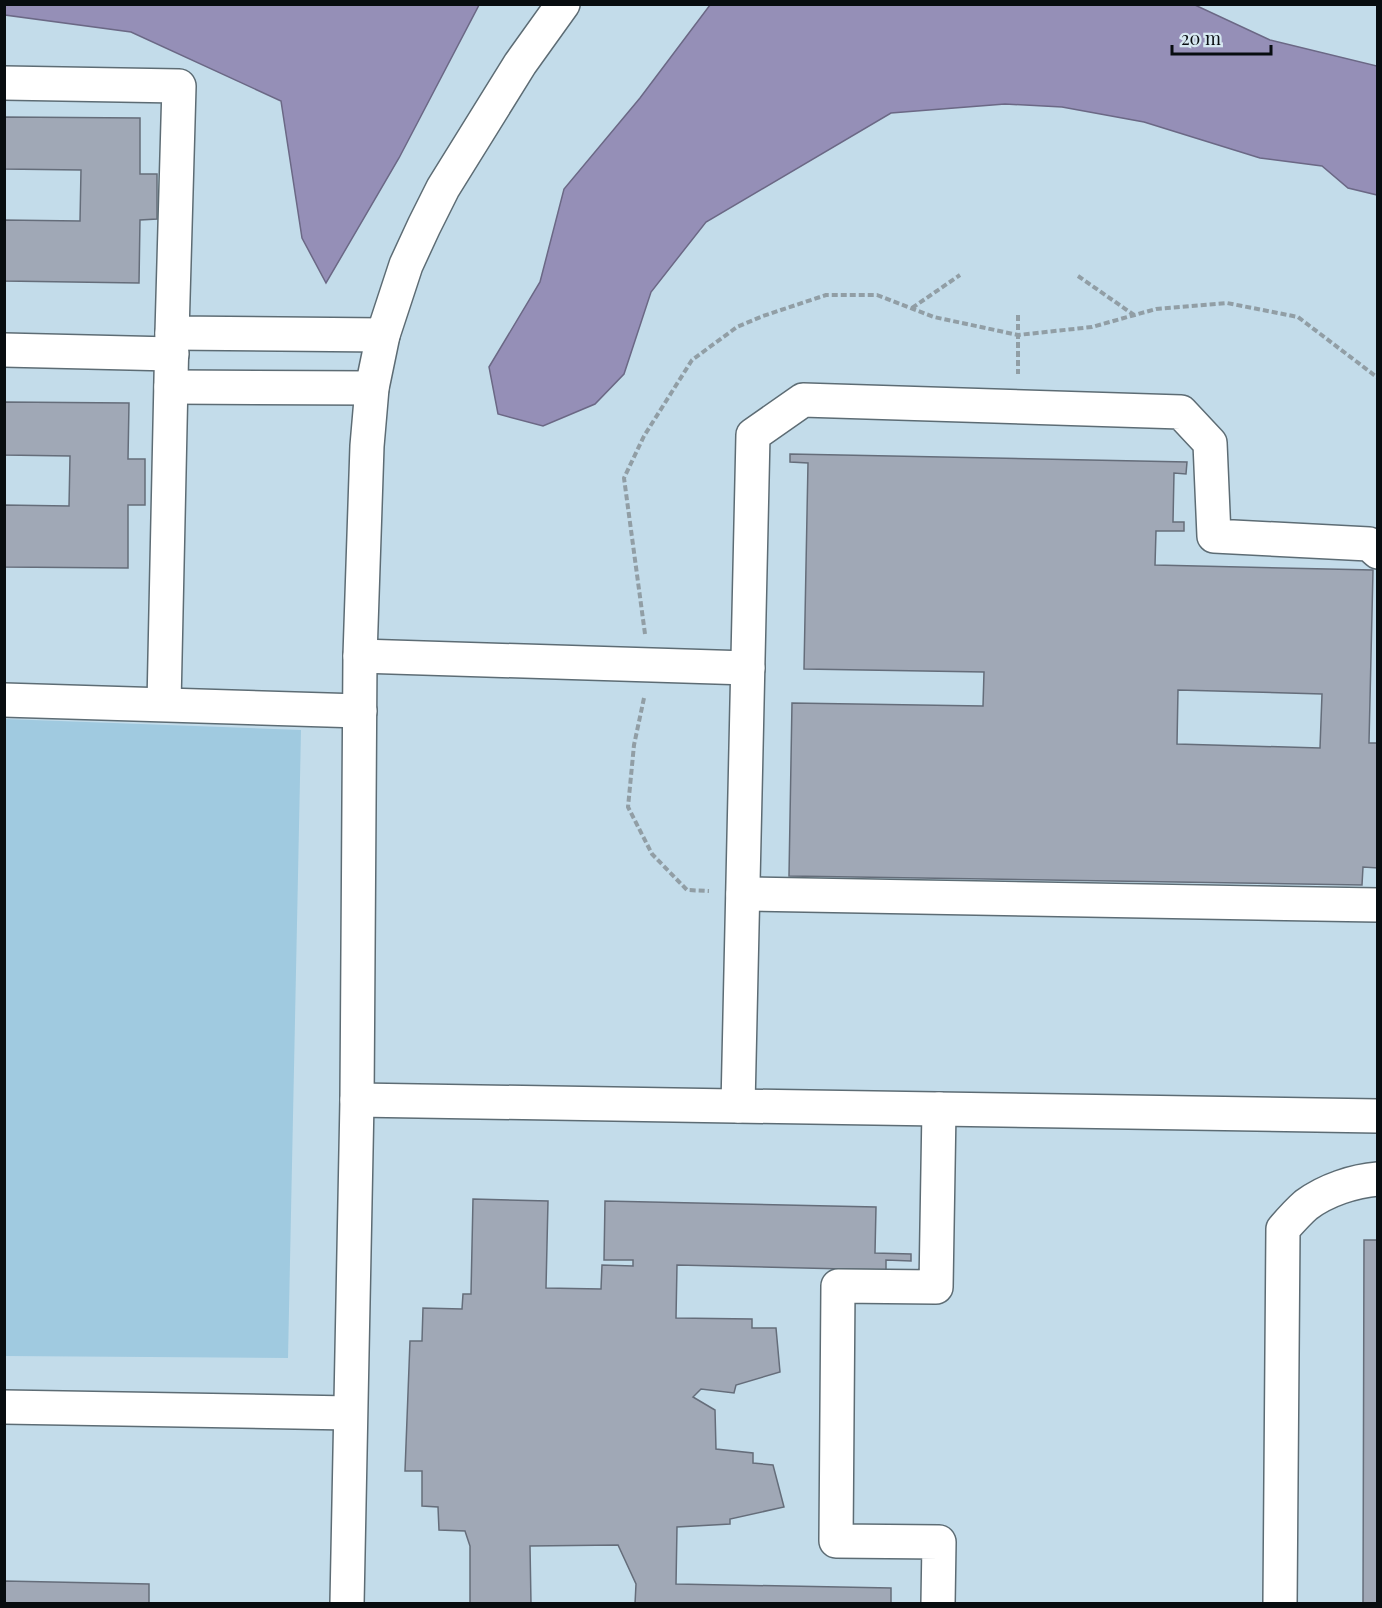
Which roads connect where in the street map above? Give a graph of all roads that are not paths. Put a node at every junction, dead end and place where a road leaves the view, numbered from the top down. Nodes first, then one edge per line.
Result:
1 (563, 4) edge
2 (4, 83) edge
3 (384, 335) junction
4 (172, 344) junction
5 (4, 350) edge
6 (171, 387) junction
7 (372, 388) junction
8 (1377, 552) edge
9 (360, 656) junction
10 (748, 668) junction
11 (4, 700) edge
12 (165, 704) junction
13 (360, 711) junction
14 (743, 894) junction
15 (1377, 905) edge
16 (357, 1100) junction
17 (738, 1106) junction
18 (939, 1109) junction
19 (1377, 1116) edge
20 (1377, 1179) edge
21 (4, 1407) edge
22 (350, 1413) junction
23 (347, 1604) edge
24 (938, 1604) edge
25 (1280, 1604) edge

1 - 3 street
2 - 4 street
3 - 4 street
3 - 7 street
4 - 5 street
4 - 6 street
6 - 7 street
6 - 12 street
7 - 9 street
8 - 10 street
9 - 10 street
9 - 13 street
10 - 14 street
11 - 12 street
12 - 13 street
13 - 16 street
14 - 15 street
14 - 17 street
16 - 17 street
16 - 22 street
17 - 18 street
18 - 19 street
18 - 24 street
20 - 25 street
21 - 22 street
22 - 23 street

